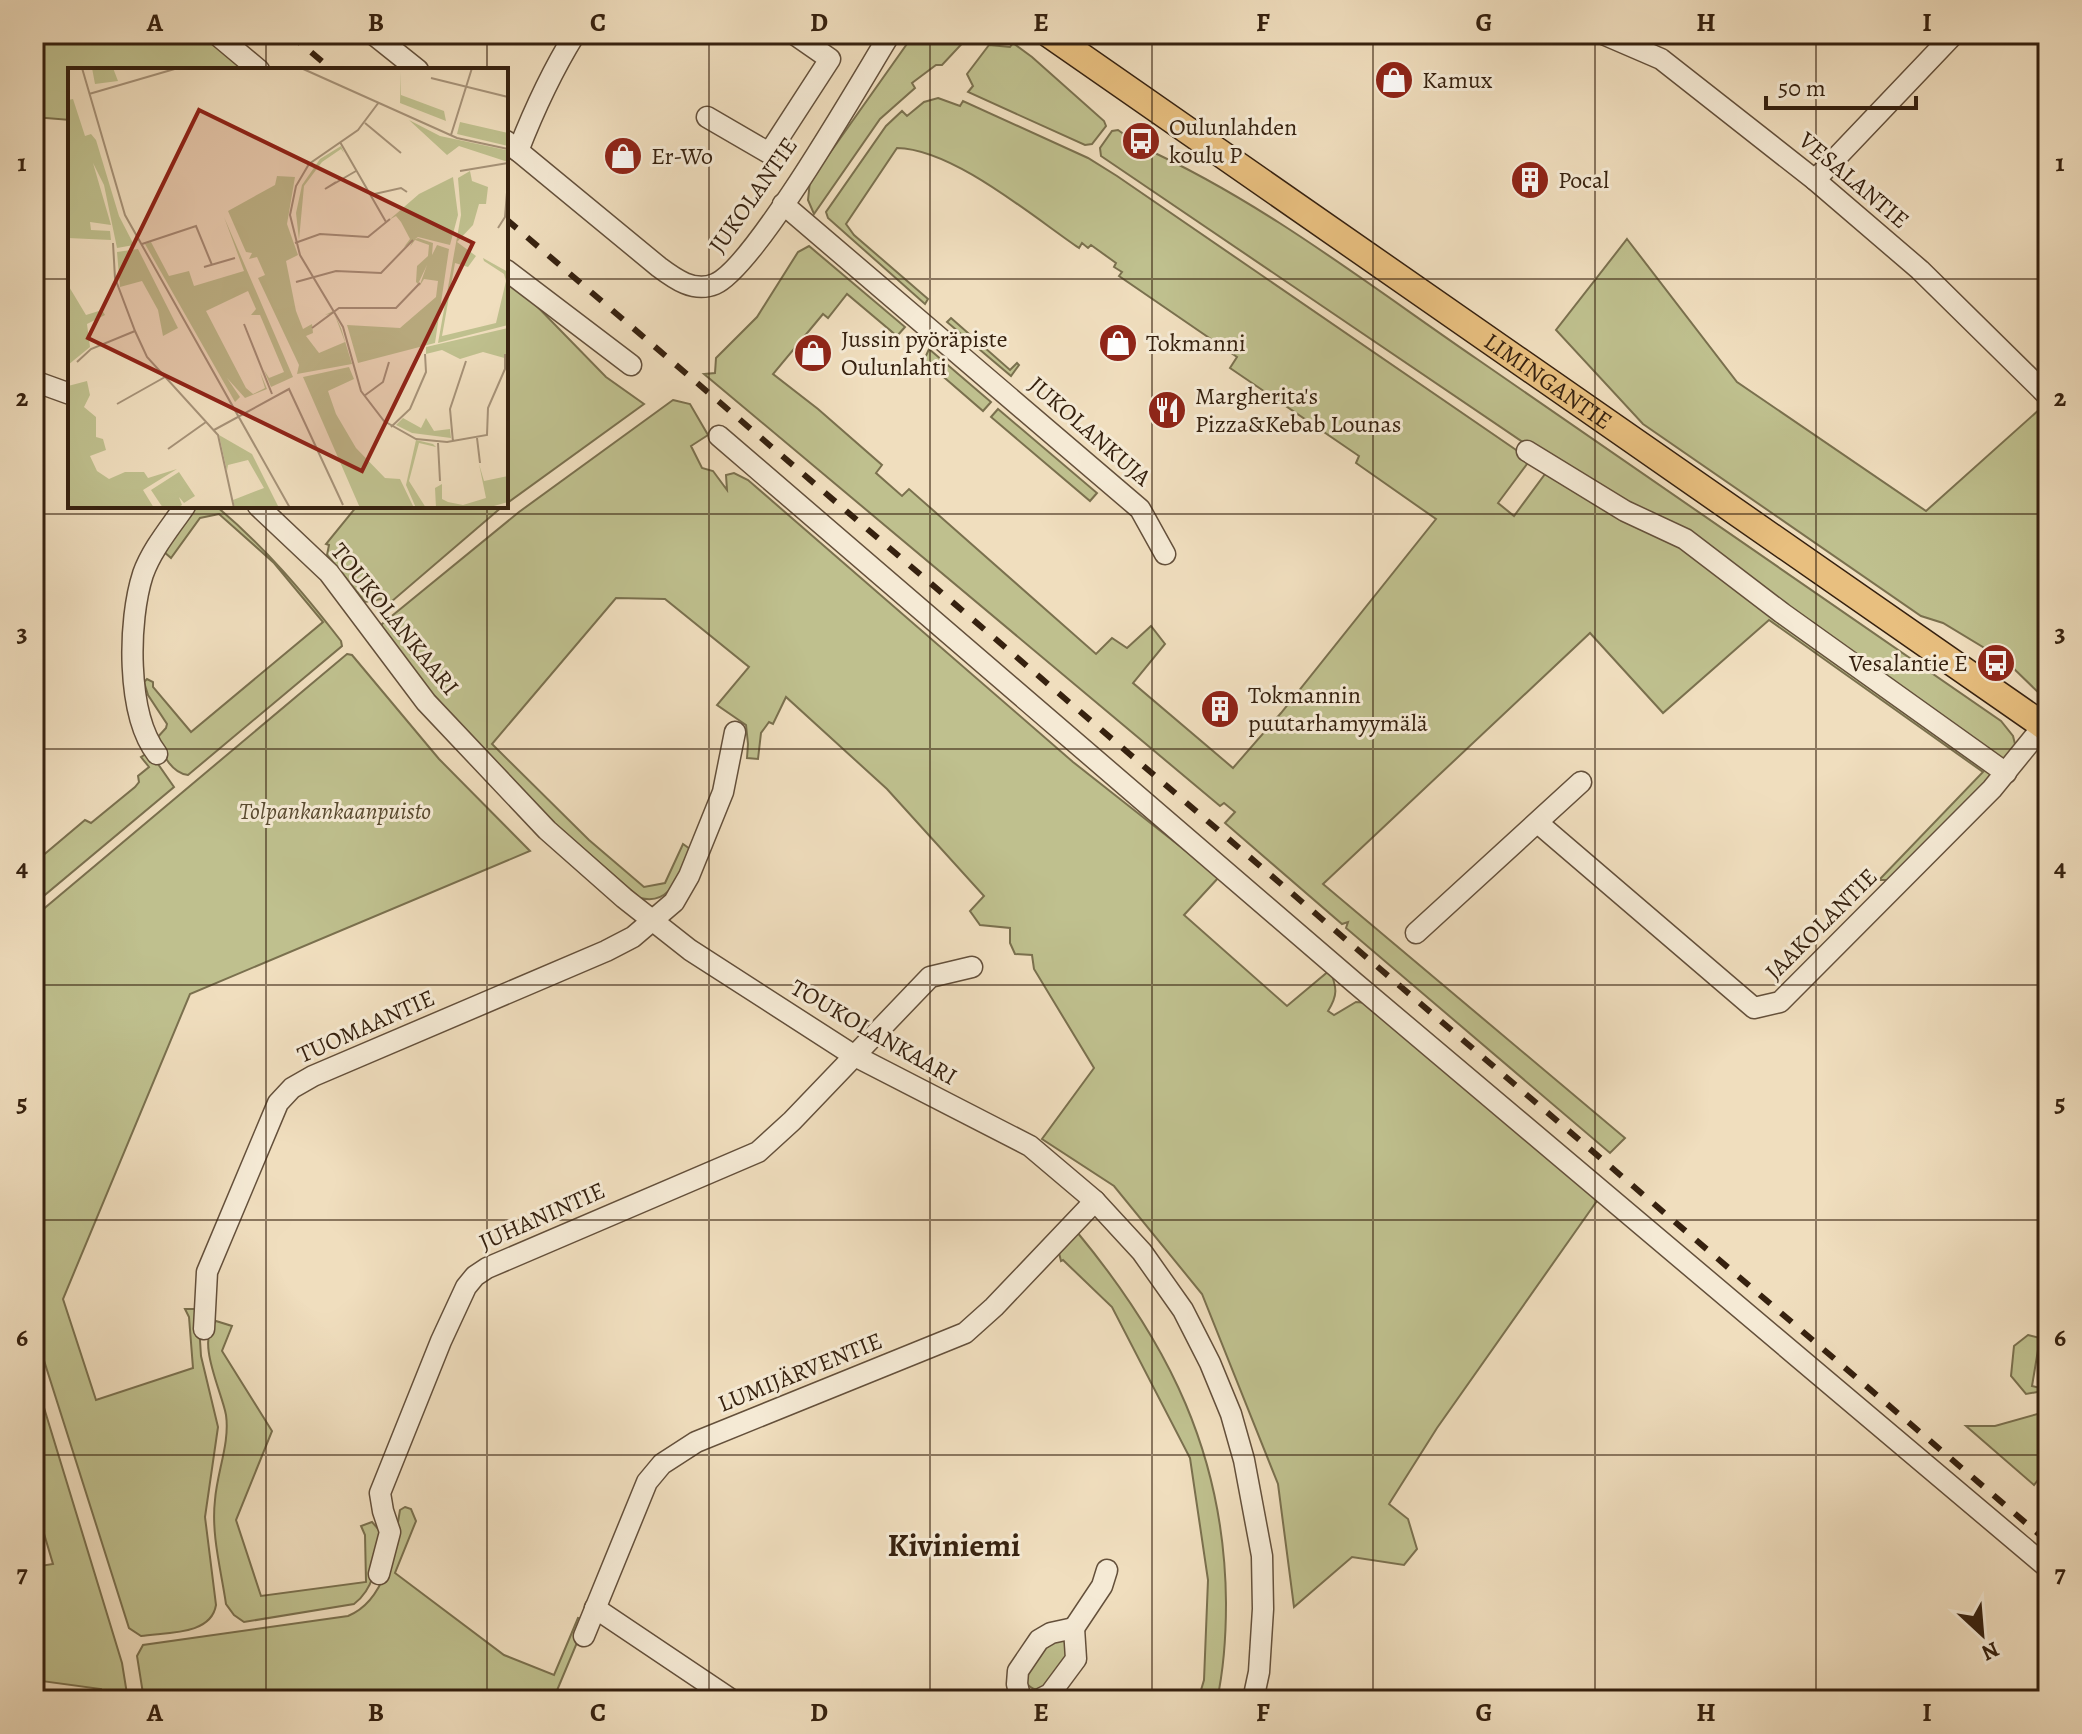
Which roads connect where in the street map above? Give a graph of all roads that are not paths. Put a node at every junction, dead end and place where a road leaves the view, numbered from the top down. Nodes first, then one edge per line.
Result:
1 (216, 34) edge
2 (373, 34) edge
3 (575, 34) edge
4 (794, 34) edge
5 (890, 34) edge
6 (1049, 34) edge
7 (1603, 34) edge
8 (1954, 34) edge
9 (257, 68) edge
10 (416, 68) edge
11 (813, 86) junction
12 (845, 105) junction
13 (707, 117) dead end
14 (512, 146) edge
15 (1821, 174) junction
16 (783, 204) junction
17 (508, 272) edge
18 (631, 365) dead end
19 (34, 381) edge
20 (68, 393) edge
21 (2048, 396) edge
22 (719, 436) dead end
23 (1527, 451) dead end
24 (184, 508) edge
25 (260, 508) edge
26 (1165, 554) dead end
27 (2046, 727) edge
28 (735, 732) dead end
29 (157, 754) dead end
30 (2006, 773) junction
31 (1581, 782) dead end
32 (1538, 823) junction
33 (652, 920) junction
34 (1416, 933) dead end
35 (972, 967) dead end
36 (853, 1055) junction
37 (1095, 1201) junction
38 (204, 1329) dead end
39 (2048, 1568) edge
40 (1107, 1570) dead end
41 (379, 1574) dead end
42 (595, 1608) junction
43 (1074, 1628) junction
44 (584, 1636) dead end
45 (732, 1700) edge
46 (1021, 1700) edge
47 (1038, 1700) edge
48 (1253, 1700) edge

1 - 9 street
2 - 10 street
3 - 14 street
4 - 11 street
5 - 12 street, JUKOLANTIE
6 - 27 main road, LIMINGANTIE
7 - 15 street, VESALANTIE
8 - 15 street
11 - 12 street
11 - 13 street
12 - 16 street, JUKOLANTIE
14 - 16 street, JUKOLANTIE
15 - 21 street, VESALANTIE
16 - 26 street, JUKOLANKUJA
17 - 18 street
19 - 20 street
22 - 39 street
23 - 30 street
24 - 29 street
25 - 33 street, TOUKOLANKAARI
27 - 30 street, JAAKOLANTIE
28 - 33 street, TUOMAANTIE
30 - 32 street, JAAKOLANTIE
31 - 32 street
32 - 34 street
33 - 36 street, TOUKOLANKAARI
33 - 38 street, TUOMAANTIE
35 - 36 street, JUHANINTIE
36 - 37 street, TOUKOLANKAARI
36 - 41 street, JUHANINTIE
37 - 42 street, LUMIJÄRVENTIE
37 - 48 street, TOUKOLANKAARI
40 - 43 street
42 - 44 street, LUMIJÄRVENTIE
42 - 45 street
43 - 46 street
43 - 47 street

